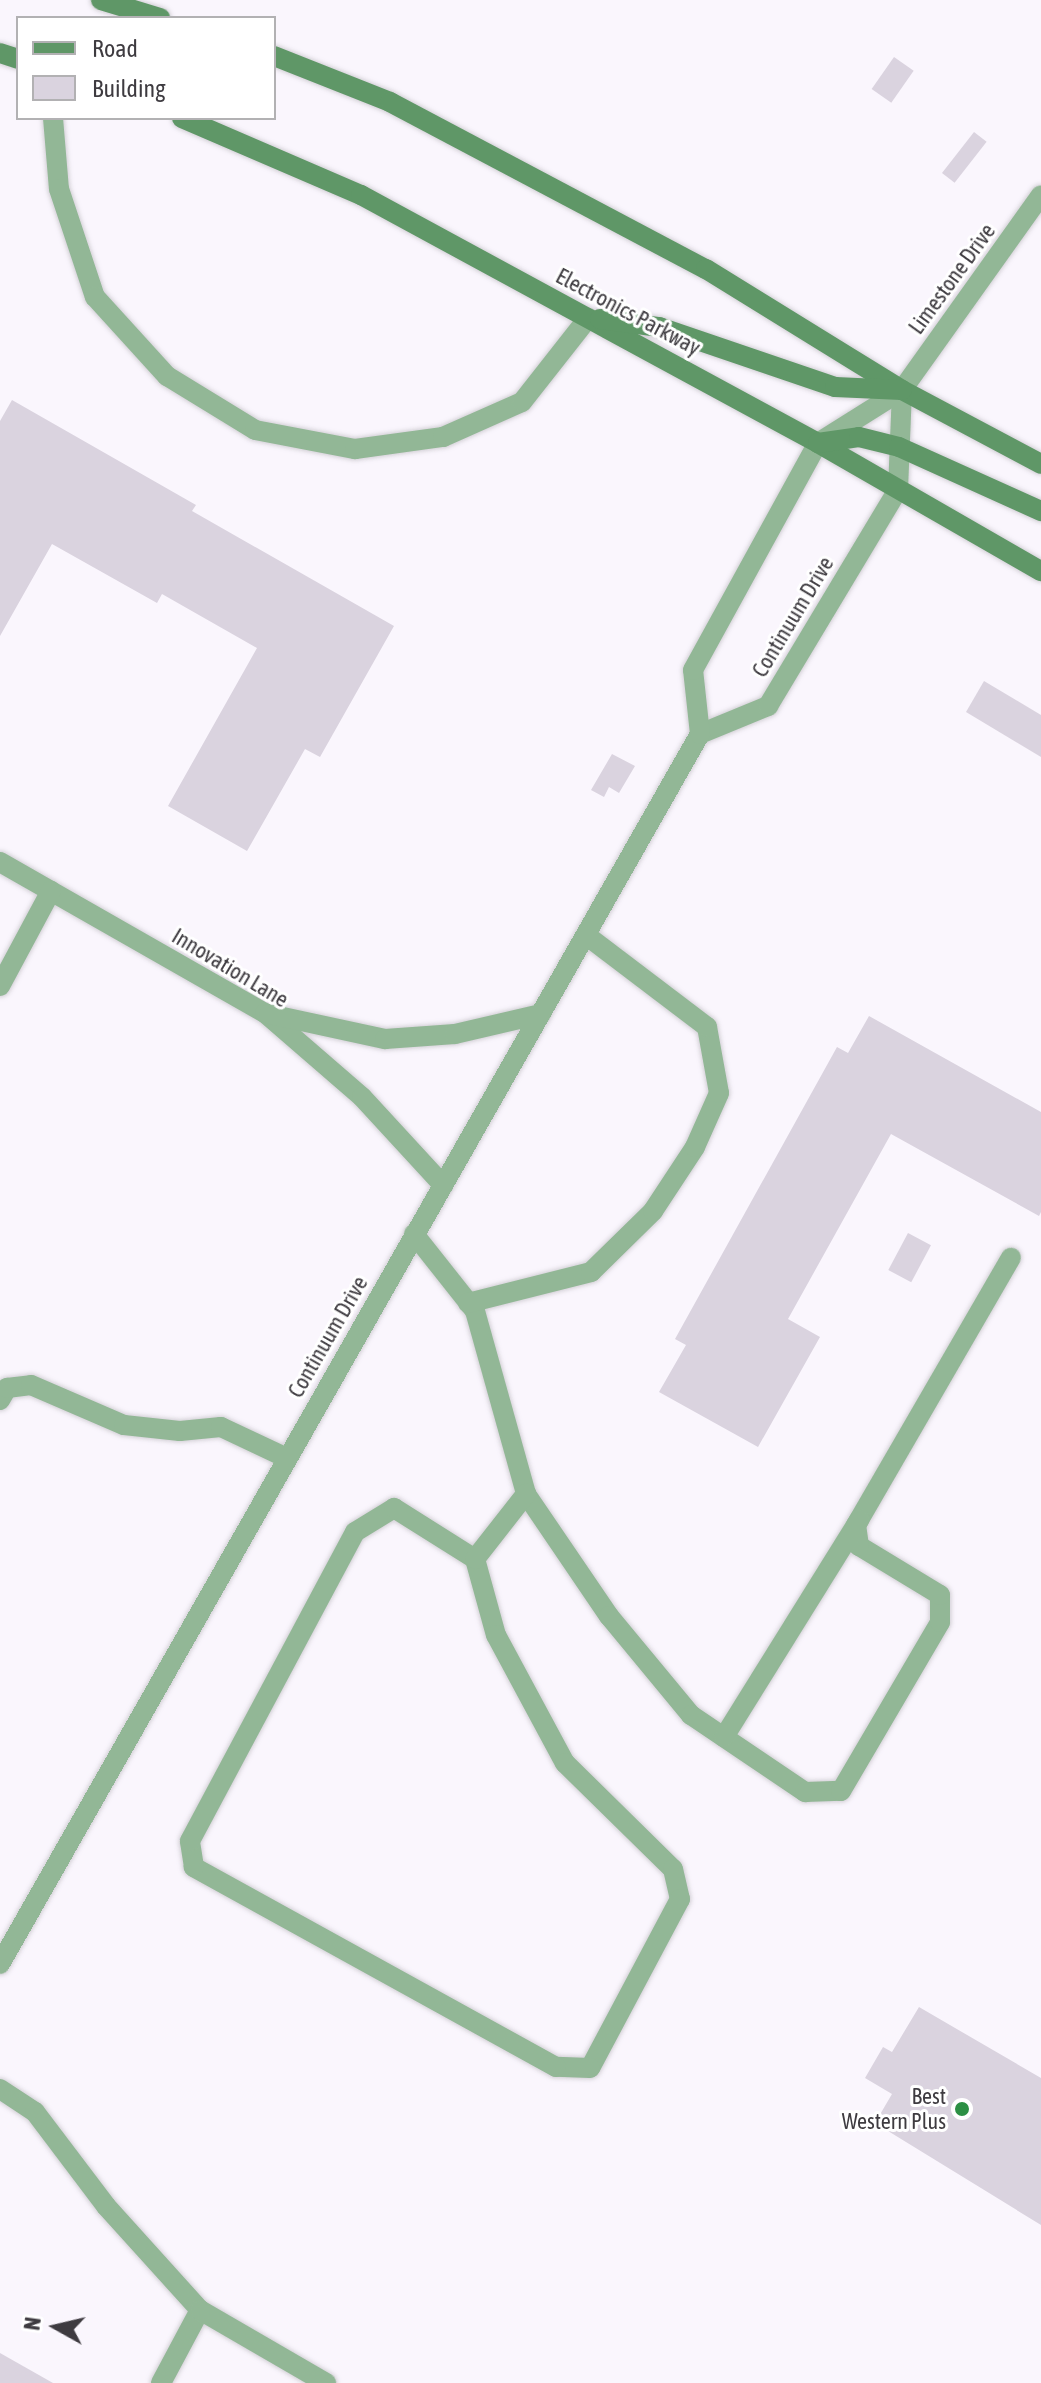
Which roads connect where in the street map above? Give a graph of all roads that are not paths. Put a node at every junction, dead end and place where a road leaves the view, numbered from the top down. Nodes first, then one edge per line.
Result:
1 (101, 0) edge
2 (153, 16) edge
3 (276, 57) edge
4 (53, 120) edge
5 (187, 120) edge
6 (1041, 195) edge
7 (588, 318) junction
8 (902, 390) junction
9 (818, 443) junction
10 (899, 447) junction
11 (1041, 464) edge
12 (898, 490) junction
13 (1041, 511) edge
14 (1041, 571) edge
15 (700, 734) junction
16 (0, 862) edge
17 (51, 891) junction
18 (586, 935) junction
19 (0, 986) edge
20 (265, 1013) junction
21 (541, 1014) junction
22 (443, 1185) junction
23 (414, 1234) junction
24 (1011, 1258) dead end
25 (468, 1303) junction
26 (0, 1400) edge
27 (287, 1458) junction
28 (526, 1494) junction
29 (859, 1519) junction
30 (475, 1559) junction
31 (724, 1737) junction
32 (0, 1964) edge
33 (0, 2089) edge
34 (200, 2310) junction
35 (161, 2383) edge
36 (326, 2383) edge

1 - 2 main road
3 - 8 main road
4 - 7 street
5 - 7 main road, Electronics Parkway
6 - 8 street, Limestone Drive
7 - 8 main road
7 - 9 main road, Electronics Parkway
8 - 9 street, Limestone Drive
8 - 10 street
8 - 11 main road
9 - 10 main road
9 - 12 main road, Electronics Parkway
9 - 15 street
10 - 12 street
10 - 13 main road
12 - 14 main road, Electronics Parkway
12 - 15 street, Continuum Drive
15 - 18 street, Continuum Drive
16 - 17 street, Innovation Lane
17 - 19 street
17 - 20 street, Innovation Lane
18 - 21 street, Continuum Drive
18 - 25 street
20 - 21 street
20 - 22 street, Innovation Lane
21 - 22 street, Continuum Drive
22 - 23 street, Continuum Drive
23 - 25 street
23 - 27 street, Continuum Drive
24 - 29 street
25 - 28 street
26 - 27 street
27 - 32 street, Continuum Drive
28 - 30 street
28 - 31 street
29 - 31 street
29 - 31 street
30 - 30 street
33 - 34 street
34 - 35 street
34 - 36 street

